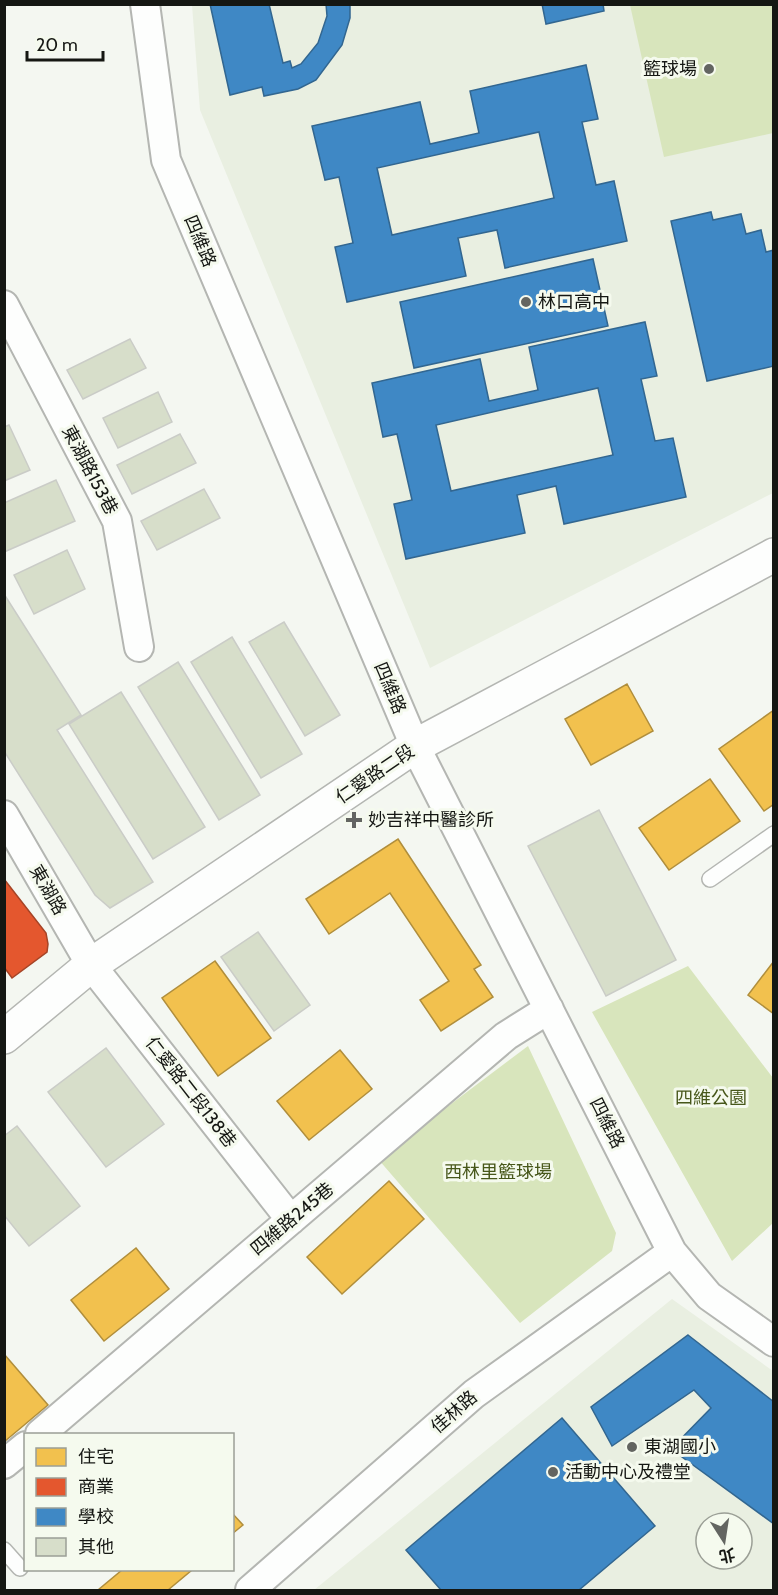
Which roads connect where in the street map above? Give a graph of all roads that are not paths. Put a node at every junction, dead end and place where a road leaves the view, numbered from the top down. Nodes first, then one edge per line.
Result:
1 (145, 4) edge
2 (4, 305) edge
3 (774, 555) edge
4 (139, 647) dead end
5 (415, 746) junction
6 (4, 815) edge
7 (774, 834) edge
8 (710, 879) dead end
9 (92, 965) junction
10 (549, 1009) junction
11 (4, 1037) edge
12 (291, 1220) junction
13 (672, 1252) junction
14 (774, 1342) edge
15 (40, 1433) edge
16 (24, 1448) edge
17 (4, 1464) edge
18 (4, 1550) edge
19 (20, 1568) dead end
20 (250, 1590) edge

1 - 5 street, 四維路
2 - 4 street, 東湖路153巷
3 - 5 main road, 仁愛路二段
5 - 9 main road, 仁愛路二段
5 - 10 street, 四維路
6 - 9 street, 東湖路
7 - 8 lane
9 - 11 main road, 仁愛路二段
9 - 12 street, 仁愛路二段138巷
10 - 12 street, 四維路245巷
10 - 13 street, 四維路
12 - 15 street, 四維路245巷
13 - 14 street, 四維路
13 - 20 street, 佳林路
16 - 17 street
18 - 19 lane

